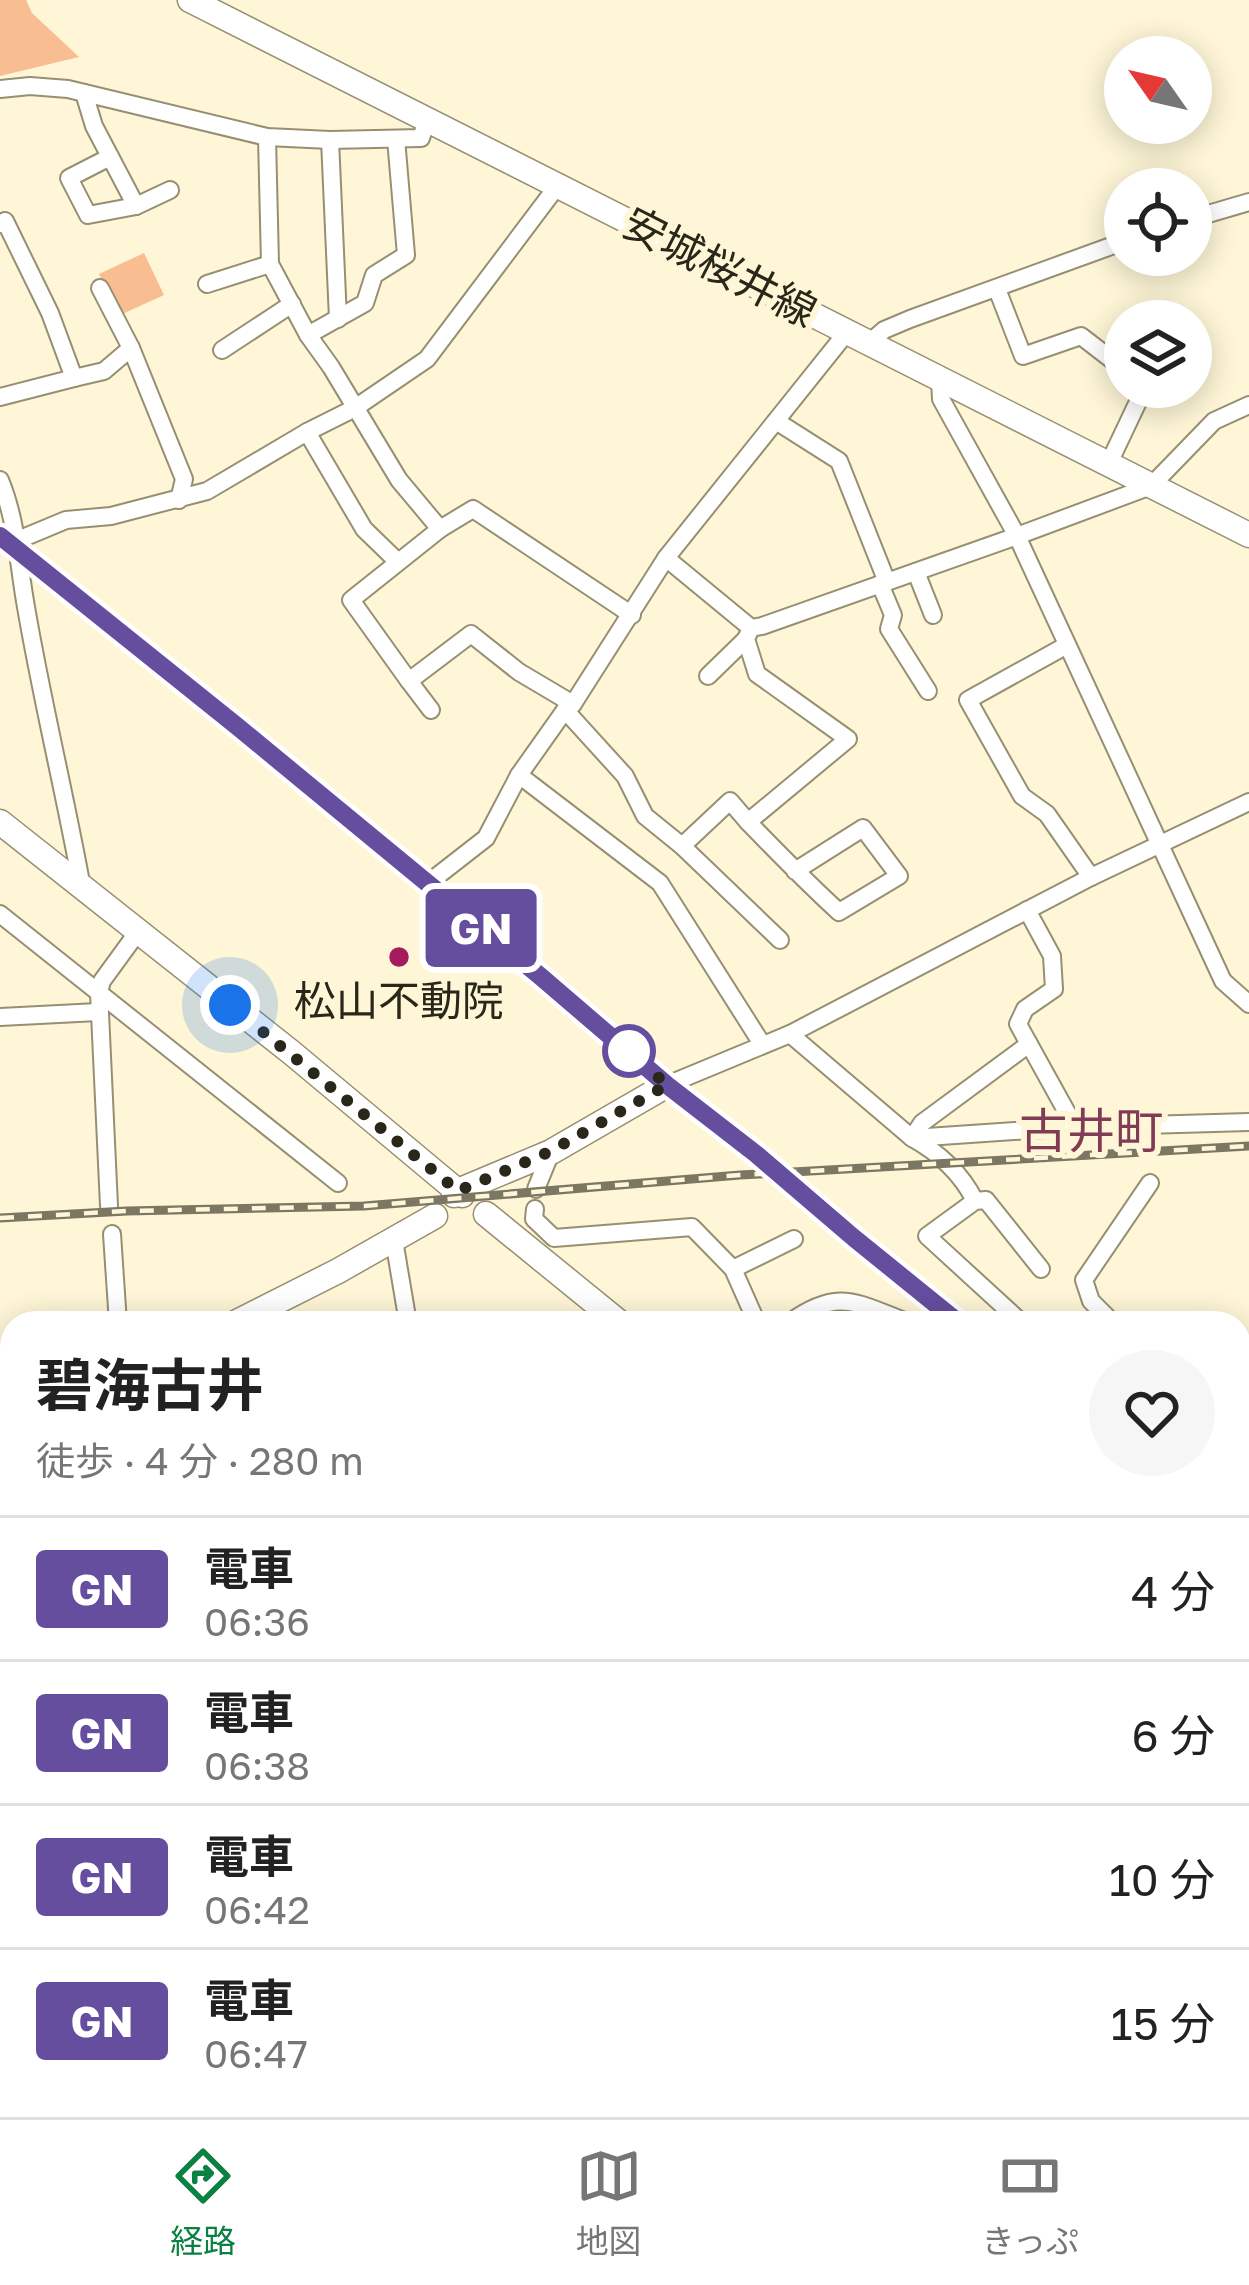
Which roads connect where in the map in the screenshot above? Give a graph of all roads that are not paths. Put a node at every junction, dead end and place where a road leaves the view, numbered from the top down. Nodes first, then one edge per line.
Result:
1 (190, 0) edge
2 (0, 88) edge
3 (84, 93) junction
4 (427, 120) junction
5 (267, 136) junction
6 (330, 140) junction
7 (396, 140) junction
8 (110, 157) junction
9 (558, 185) junction
10 (170, 190) dead end
11 (1249, 202) edge
12 (136, 206) junction
13 (1212, 212) edge
14 (0, 224) edge
15 (1104, 250) edge
16 (270, 264) junction
17 (207, 284) dead end
18 (100, 288) dead end
19 (997, 289) junction
20 (292, 304) junction
21 (338, 319) junction
22 (308, 335) junction
23 (858, 338) junction
24 (131, 348) junction
25 (222, 350) dead end
26 (1104, 354) edge
27 (74, 377) junction
28 (940, 380) junction
29 (0, 397) edge
30 (1249, 405) edge
31 (355, 408) junction
32 (1135, 408) edge
33 (776, 421) junction
34 (307, 432) junction
35 (1109, 463) junction
36 (0, 480) edge
37 (1151, 485) junction
38 (179, 500) junction
39 (440, 529) junction
40 (1249, 535) edge
41 (1017, 536) junction
42 (18, 540) junction
43 (666, 558) junction
44 (398, 562) junction
45 (916, 572) junction
46 (884, 583) junction
47 (632, 615) junction
48 (933, 615) dead end
49 (749, 634) junction
50 (1067, 645) junction
51 (708, 676) dead end
52 (409, 680) junction
53 (928, 691) dead end
54 (569, 707) junction
55 (431, 710) dead end
56 (519, 775) junction
57 (1249, 802) edge
58 (0, 822) edge
59 (748, 822) junction
60 (1161, 844) junction
61 (682, 846) junction
62 (795, 871) junction
63 (436, 877) dead end
64 (1091, 877) junction
65 (82, 889) junction
66 (1027, 910) junction
67 (0, 914) edge
68 (137, 933) junction
69 (780, 940) dead end
70 (99, 992) junction
71 (1249, 1004) edge
72 (98, 1012) junction
73 (0, 1017) edge
74 (790, 1034) junction
75 (762, 1044) junction
76 (1029, 1044) junction
77 (667, 1085) joint
78 (1249, 1122) edge
79 (1075, 1127) junction
80 (913, 1138) junction
81 (551, 1151) junction
82 (338, 1183) dead end
83 (1150, 1183) dead end
84 (536, 1189) dead end
85 (975, 1201) junction
86 (109, 1206) dead end
87 (535, 1209) dead end
88 (486, 1214) dead end
89 (435, 1216) dead end
90 (112, 1234) dead end
91 (794, 1239) dead end
92 (394, 1240) junction
93 (1041, 1268) dead end
94 (733, 1269) junction
95 (117, 1311) edge
96 (258, 1311) edge
97 (406, 1311) edge
98 (605, 1311) edge
99 (752, 1311) edge
100 (805, 1311) edge
101 (875, 1311) edge
102 (1009, 1311) edge
103 (1101, 1311) edge

1 - 4 street, 安城桜井線
2 - 3 street
3 - 5 street
3 - 8 street
4 - 7 street
4 - 9 street, 安城桜井線
5 - 6 street
5 - 16 street
6 - 7 street
6 - 21 street
7 - 21 street
8 - 12 street
8 - 12 street
9 - 23 street, 安城桜井線
9 - 31 street
10 - 12 street
11 - 13 street
14 - 27 street
15 - 19 street
16 - 17 street
16 - 20 street
18 - 24 street
19 - 23 street
19 - 26 street
20 - 22 street
20 - 25 street
21 - 22 street
22 - 31 street
23 - 28 street, 安城桜井線
23 - 33 street
24 - 27 street
24 - 38 street
27 - 29 street
28 - 35 street, 安城桜井線
28 - 41 street
30 - 37 street
31 - 34 street
31 - 39 street
32 - 35 street
33 - 43 street
33 - 46 street
34 - 38 street
34 - 44 street
35 - 37 street, 安城桜井線
36 - 42 street
37 - 40 street, 安城桜井線
37 - 41 street
38 - 42 street
39 - 44 street
39 - 47 street
41 - 45 street
41 - 50 street
42 - 65 street
43 - 47 street
43 - 49 street
44 - 52 street
45 - 46 street
45 - 48 street
46 - 49 street
46 - 53 street
47 - 54 street
49 - 51 street
49 - 59 street
50 - 60 street
50 - 64 street
52 - 54 street
52 - 55 street
54 - 56 street
54 - 61 street
56 - 63 street
56 - 75 street
57 - 60 street
58 - 65 street
59 - 61 street
59 - 62 street
60 - 64 street
60 - 71 street
61 - 69 street
62 - 62 street
64 - 66 street
65 - 68 street
66 - 74 street
66 - 76 street
67 - 70 street
68 - 70 street
68 - 81 street
70 - 72 street
70 - 82 street
72 - 73 street
72 - 86 street
74 - 75 street
74 - 80 street
75 - 77 street
76 - 79 street
76 - 80 street
77 - 81 street
78 - 79 street
79 - 80 street
80 - 85 street
81 - 84 street
83 - 103 street
85 - 93 street
85 - 102 street
87 - 94 street
88 - 98 street
89 - 92 street
90 - 95 street
91 - 94 street
92 - 96 street
92 - 97 street
94 - 99 street
100 - 101 street

